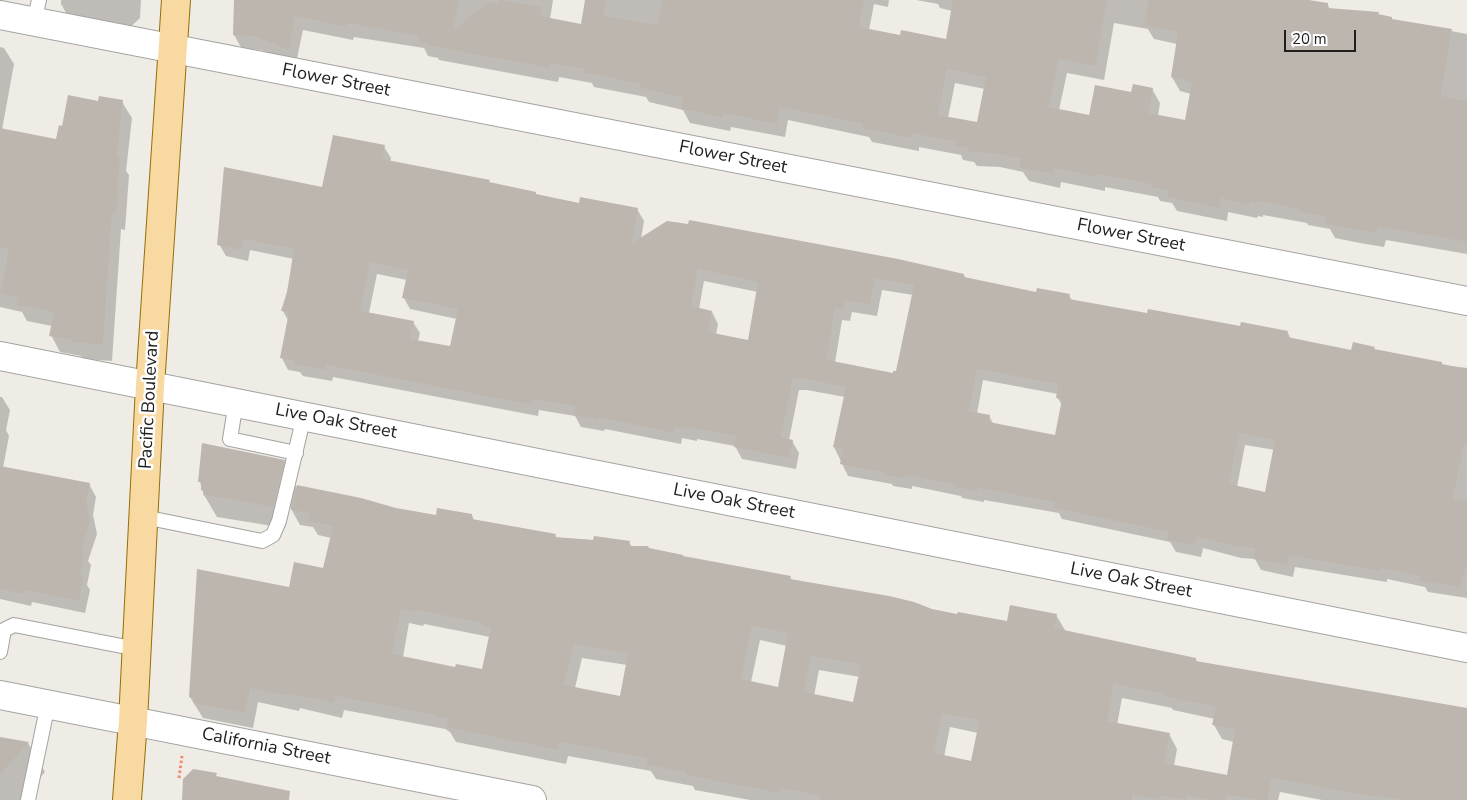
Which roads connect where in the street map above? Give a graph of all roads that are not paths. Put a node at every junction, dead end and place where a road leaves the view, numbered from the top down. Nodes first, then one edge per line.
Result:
1 (176, 0) edge
2 (36, 11) edge
3 (0, 15) edge
4 (173, 49) junction
5 (1467, 301) edge
6 (0, 356) edge
7 (150, 386) junction
8 (236, 402) junction
9 (304, 416) junction
10 (296, 454) junction
11 (144, 517) junction
12 (1467, 648) edge
13 (137, 649) junction
14 (0, 652) edge
15 (0, 695) edge
16 (48, 704) junction
17 (133, 721) junction
18 (28, 800) edge
19 (127, 800) edge
20 (532, 800) edge

1 - 4 main road, Pacific Boulevard
2 - 3 street, Flower Street
2 - 4 street, Flower Street
4 - 5 street, Flower Street
4 - 7 main road, Pacific Boulevard
6 - 7 street, Live Oak Street
7 - 8 street, Live Oak Street
7 - 11 main road, Pacific Boulevard
8 - 9 street, Live Oak Street
8 - 10 lane
9 - 10 lane
9 - 12 street, Live Oak Street
10 - 11 lane
11 - 13 main road, Pacific Boulevard
13 - 14 lane
13 - 17 main road, Pacific Boulevard
15 - 16 street, California Street
16 - 17 street, California Street
16 - 18 lane
17 - 19 main road, Pacific Boulevard
17 - 20 street, California Street

